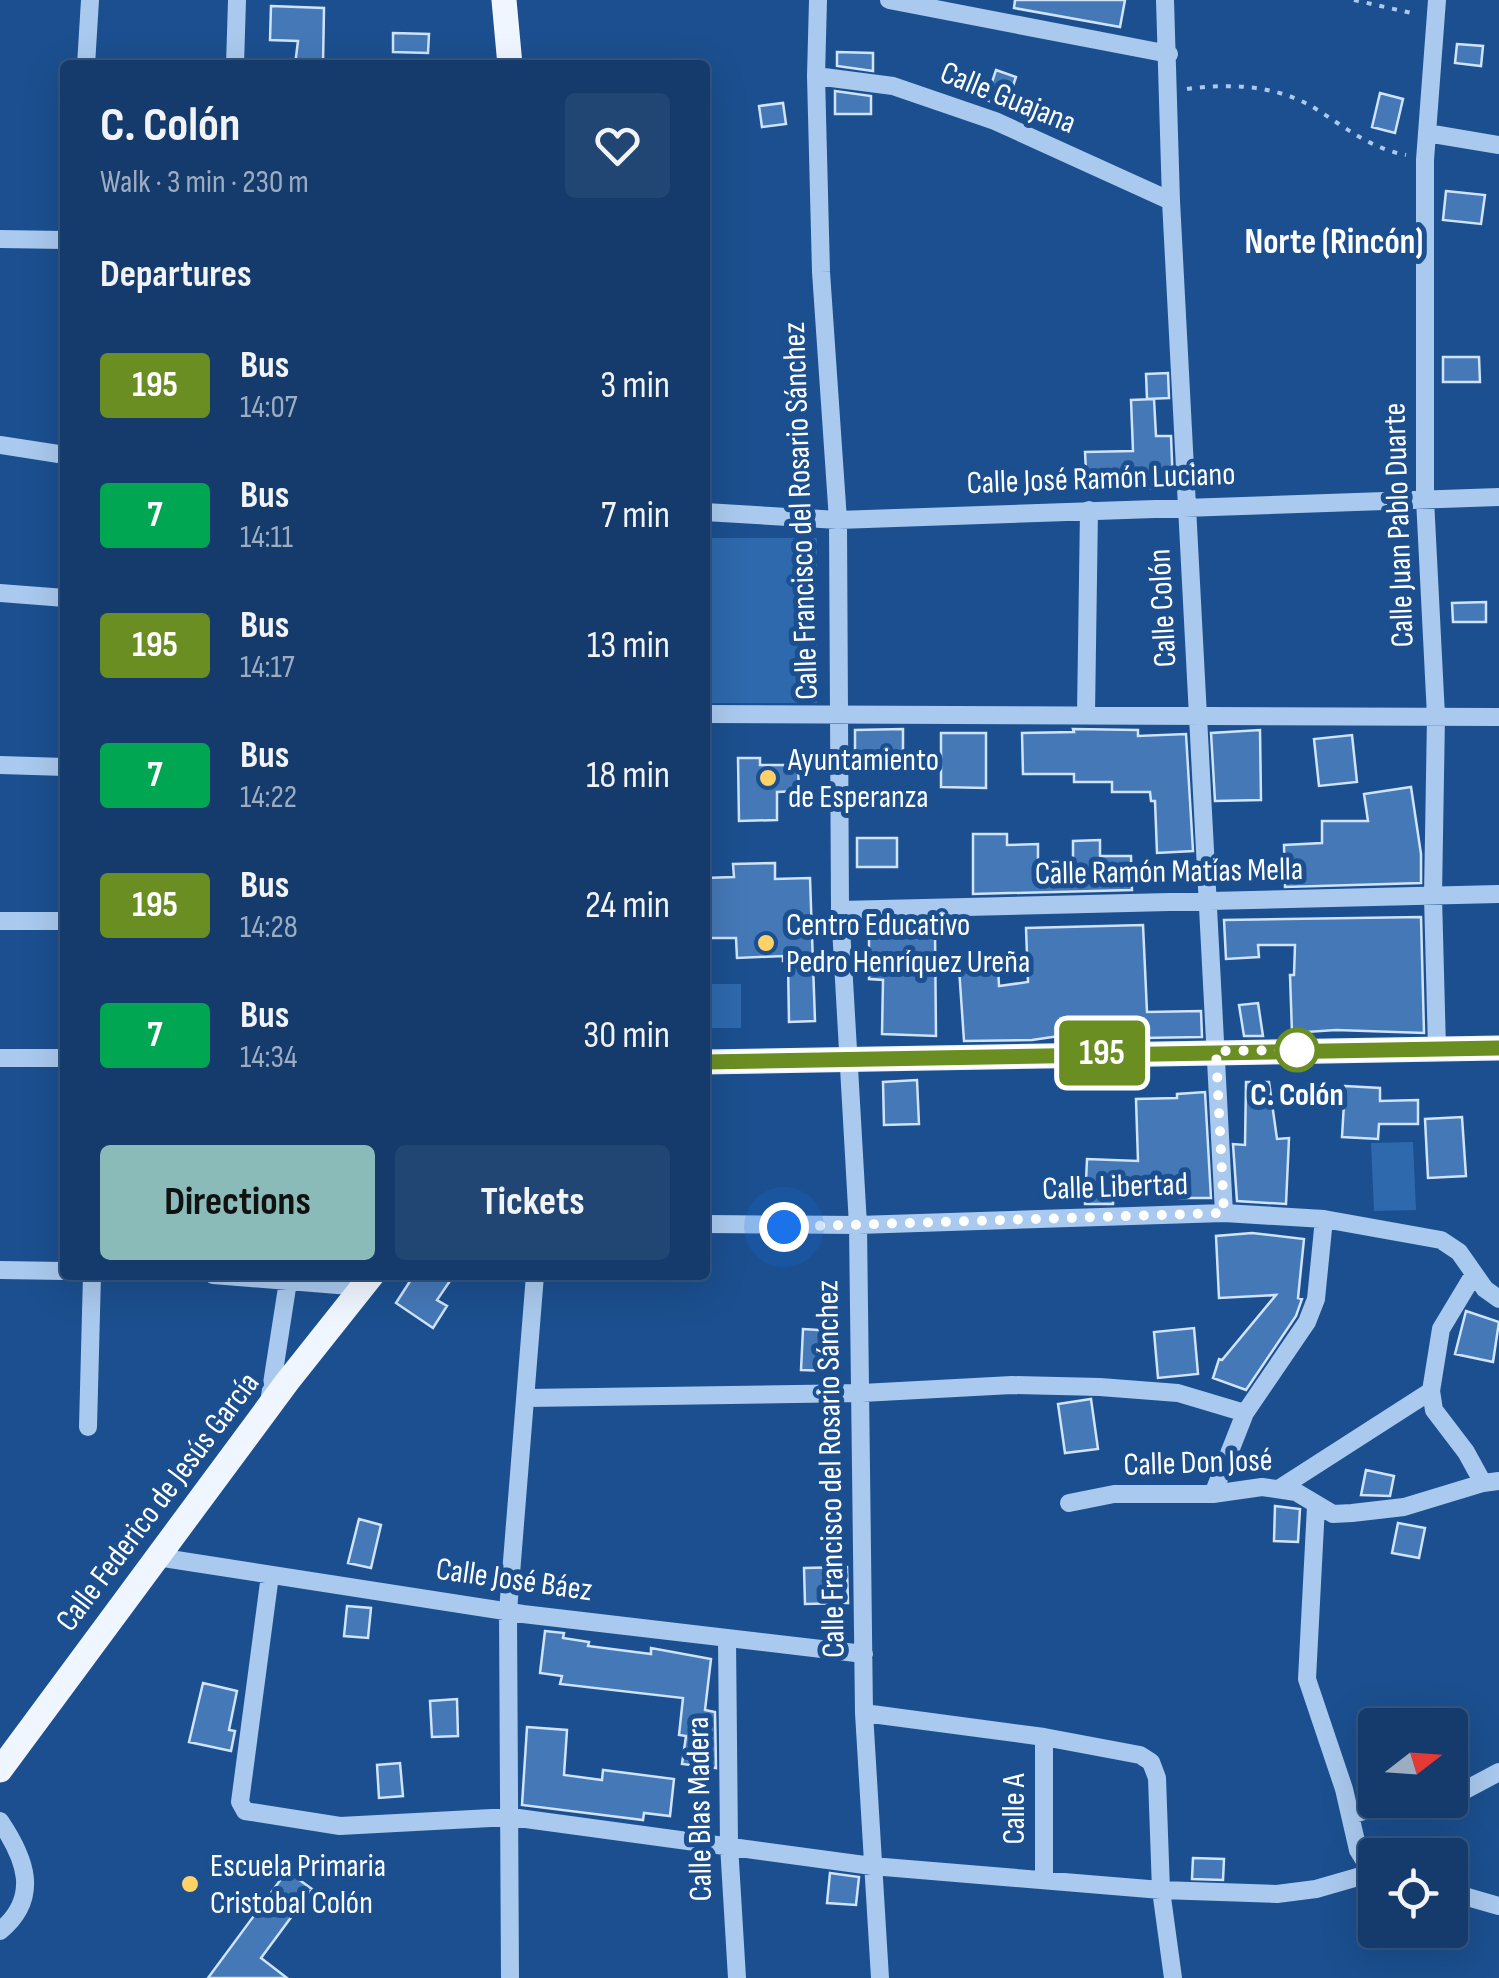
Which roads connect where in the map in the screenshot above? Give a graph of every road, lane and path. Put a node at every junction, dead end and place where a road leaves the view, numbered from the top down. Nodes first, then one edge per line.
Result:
1 (90, 0) edge
2 (236, 0) edge
3 (504, 0) edge
4 (818, 0) edge
5 (888, 0) edge
6 (1166, 0) edge
7 (1354, 0) edge
8 (1436, 9) edge
9 (1168, 54) junction
10 (86, 60) edge
11 (236, 60) edge
12 (510, 60) edge
13 (816, 76) junction
14 (1169, 92) junction
15 (1426, 133) junction
16 (1499, 145) edge
17 (1425, 160) junction
18 (1171, 201) junction
19 (0, 238) edge
20 (60, 240) edge
21 (0, 445) edge
22 (60, 454) edge
23 (1499, 497) edge
24 (1425, 499) junction
25 (1188, 506) junction
26 (1089, 510) junction
27 (710, 512) edge
28 (838, 520) junction
29 (0, 593) edge
30 (60, 598) edge
31 (838, 712) junction
32 (710, 714) edge
33 (1086, 714) junction
34 (1199, 714) junction
35 (1436, 716) junction
36 (1499, 717) edge
37 (0, 766) edge
38 (60, 767) edge
39 (1499, 894) edge
40 (1434, 896) junction
41 (1206, 902) junction
42 (840, 910) junction
43 (0, 921) edge
44 (60, 921) edge
45 (1499, 1048) edge
46 (1437, 1049) junction
47 (1216, 1051) junction
48 (848, 1057) junction
49 (0, 1058) edge
50 (60, 1058) edge
51 (710, 1062) edge
52 (1224, 1213) junction
53 (1324, 1219) junction
54 (710, 1224) edge
55 (858, 1225) junction
56 (0, 1270) edge
57 (60, 1271) edge
58 (1474, 1274) junction
59 (92, 1280) edge
60 (289, 1280) edge
61 (535, 1280) edge
62 (367, 1281) edge
63 (1499, 1300) edge
64 (1431, 1391) junction
65 (862, 1393) junction
66 (527, 1398) junction
67 (268, 1408) junction
68 (1245, 1413) junction
69 (88, 1427) dead end
70 (1491, 1482) edge
71 (1280, 1488) junction
72 (1213, 1494) junction
73 (1069, 1503) dead end
74 (1316, 1506) junction
75 (157, 1557) junction
76 (270, 1575) junction
77 (508, 1612) junction
78 (727, 1638) junction
79 (864, 1654) junction
80 (864, 1712) junction
81 (1044, 1737) junction
82 (0, 1770) edge
83 (1499, 1772) edge
84 (1468, 1788) edge
85 (1358, 1813) edge
86 (1350, 1815) junction
87 (510, 1817) junction
88 (0, 1822) edge
89 (728, 1845) junction
90 (1358, 1850) edge
91 (872, 1866) junction
92 (1358, 1877) edge
93 (1044, 1880) junction
94 (1161, 1890) junction
95 (1468, 1897) edge
96 (1499, 1906) edge
97 (0, 1931) edge
98 (510, 1950) junction
99 (499, 1978) edge
100 (510, 1978) edge
101 (737, 1978) edge
102 (880, 1978) edge
103 (1173, 1978) edge

1 - 10 street
2 - 11 street
3 - 12 main road
4 - 13 street, Calle Francisco del Rosario Sánchez
5 - 9 street
6 - 9 street, Calle Colón
7 - 8 path
8 - 15 street, Calle Juan Pablo Duarte
9 - 14 street, Calle Colón
13 - 18 street, Calle Guajana
13 - 28 street, Calle Francisco del Rosario Sánchez
14 - 17 path
14 - 18 street, Calle Colón
15 - 16 street
15 - 17 street, Calle Juan Pablo Duarte
17 - 24 street, Calle Juan Pablo Duarte
18 - 25 street, Calle Colón
19 - 20 street
21 - 22 street
23 - 24 street, Calle José Ramón Luciano
24 - 25 street, Calle José Ramón Luciano
24 - 35 street, Calle Juan Pablo Duarte
25 - 26 street, Calle José Ramón Luciano
25 - 34 street, Calle Colón
26 - 28 street, Calle José Ramón Luciano
26 - 33 street
27 - 28 street, Calle José Ramón Luciano
28 - 31 street, Calle Francisco del Rosario Sánchez
29 - 30 street
31 - 32 street
31 - 33 street
31 - 42 street, Calle Francisco del Rosario Sánchez
33 - 34 street
34 - 35 street
34 - 41 street, Calle Colón
35 - 36 street
35 - 40 street, Calle Juan Pablo Duarte
37 - 38 street
39 - 40 street, Calle Ramón Matías Mella
40 - 41 street, Calle Ramón Matías Mella
40 - 46 street, Calle Juan Pablo Duarte
41 - 42 street, Calle Ramón Matías Mella
41 - 47 street, Calle Colón
42 - 48 street, Calle Francisco del Rosario Sánchez
43 - 44 street
45 - 46 main road
46 - 47 main road
47 - 48 main road
47 - 52 street, Calle Colón
48 - 51 main road
48 - 55 street, Calle Francisco del Rosario Sánchez
49 - 50 street
52 - 53 street, Calle Libertad
52 - 55 street, Calle Libertad
53 - 58 street, Calle Libertad
53 - 68 street
54 - 55 street, Calle Libertad
55 - 65 street, Calle Francisco del Rosario Sánchez
56 - 57 street
58 - 63 street, Calle Libertad
58 - 64 street
59 - 69 street
60 - 67 street
61 - 66 street
62 - 67 main road, Calle Federico de Jesús García
64 - 70 street
64 - 71 street
65 - 66 street
65 - 68 street
65 - 79 street, Calle Francisco del Rosario Sánchez
66 - 77 street
67 - 75 main road, Calle Federico de Jesús García
68 - 72 street
70 - 74 street, Calle Don José
71 - 72 street, Calle Don José
71 - 74 street, Calle Don José
72 - 73 street, Calle Don José
74 - 86 street
75 - 76 street, Calle José Báez
75 - 82 main road, Calle Federico de Jesús García
76 - 77 street, Calle José Báez
76 - 87 street
77 - 78 street, Calle José Báez
77 - 87 street
78 - 79 street, Calle José Báez
78 - 89 street, Calle Blas Madera
79 - 80 street, Calle Francisco del Rosario Sánchez
80 - 81 street
80 - 91 street, Calle Francisco del Rosario Sánchez
81 - 93 street, Calle A
81 - 94 street
83 - 84 street
85 - 86 street
86 - 90 street
87 - 89 street
87 - 98 street
88 - 97 street
89 - 91 street
89 - 101 street, Calle Blas Madera
91 - 93 street
91 - 102 street, Calle Francisco del Rosario Sánchez
92 - 94 street
93 - 94 street
94 - 103 street
95 - 96 street
98 - 99 street
98 - 100 street

